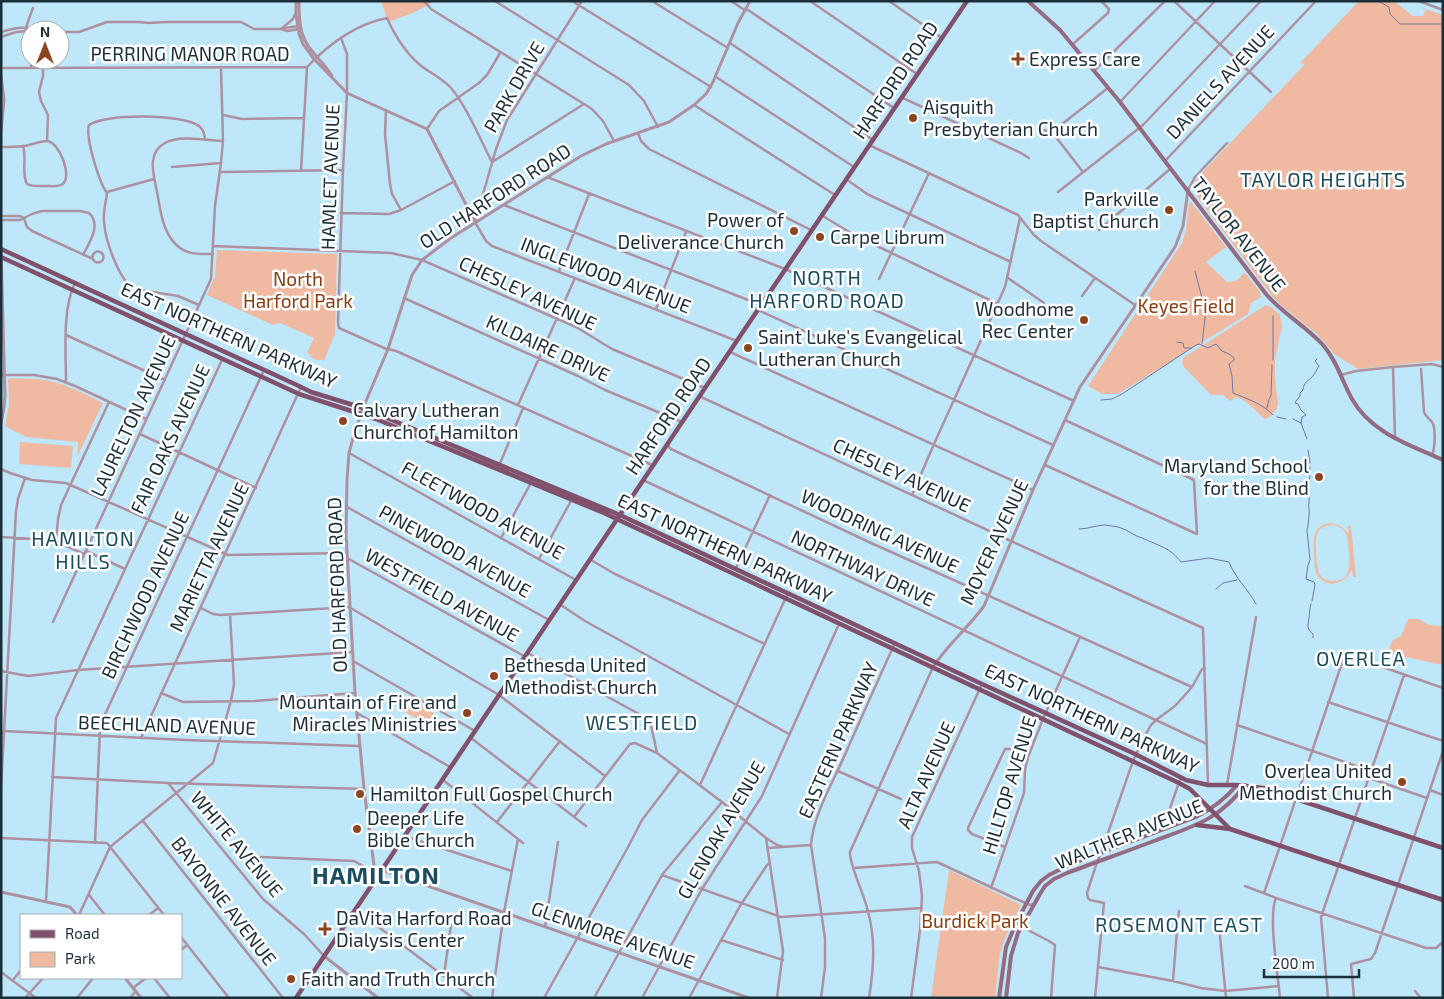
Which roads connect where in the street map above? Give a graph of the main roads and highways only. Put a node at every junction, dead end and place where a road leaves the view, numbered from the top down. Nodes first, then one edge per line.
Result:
1 (967, 1) edge
2 (1028, 1) edge
3 (1, 249) edge
4 (1, 257) edge
5 (419, 434) junction
6 (1443, 460) edge
7 (619, 517) junction
8 (934, 665) junction
9 (1088, 733) junction
10 (1085, 739) junction
11 (1237, 785) junction
12 (1245, 785) junction
13 (1211, 809) junction
14 (1216, 814) junction
15 (1198, 825) junction
16 (1230, 829) junction
17 (1443, 848) edge
18 (1443, 900) edge
19 (296, 998) edge
20 (999, 998) edge
21 (1006, 998) edge

1 - 7 main road, HARFORD ROAD
2 - 6 main road, TAYLOR AVENUE
3 - 5 main road, EAST NORTHERN PARKWAY
4 - 5 main road, EAST NORTHERN PARKWAY
5 - 7 main road, EAST NORTHERN PARKWAY
7 - 8 main road, EAST NORTHERN PARKWAY
7 - 19 main road, HARFORD ROAD
8 - 9 main road, EAST NORTHERN PARKWAY
8 - 10 main road, EAST NORTHERN PARKWAY
9 - 10 main road
9 - 11 main road, EAST NORTHERN PARKWAY
10 - 13 main road, EAST NORTHERN PARKWAY
11 - 12 main road, EAST NORTHERN PARKWAY
11 - 13 main road, WALTHER AVENUE
12 - 14 main road, WALTHER AVENUE
12 - 17 main road, EAST NORTHERN PARKWAY
13 - 14 main road
13 - 20 main road, WALTHER AVENUE
14 - 15 main road, WALTHER AVENUE
14 - 16 main road
15 - 16 main road
15 - 21 main road, WALTHER AVENUE
16 - 18 main road

